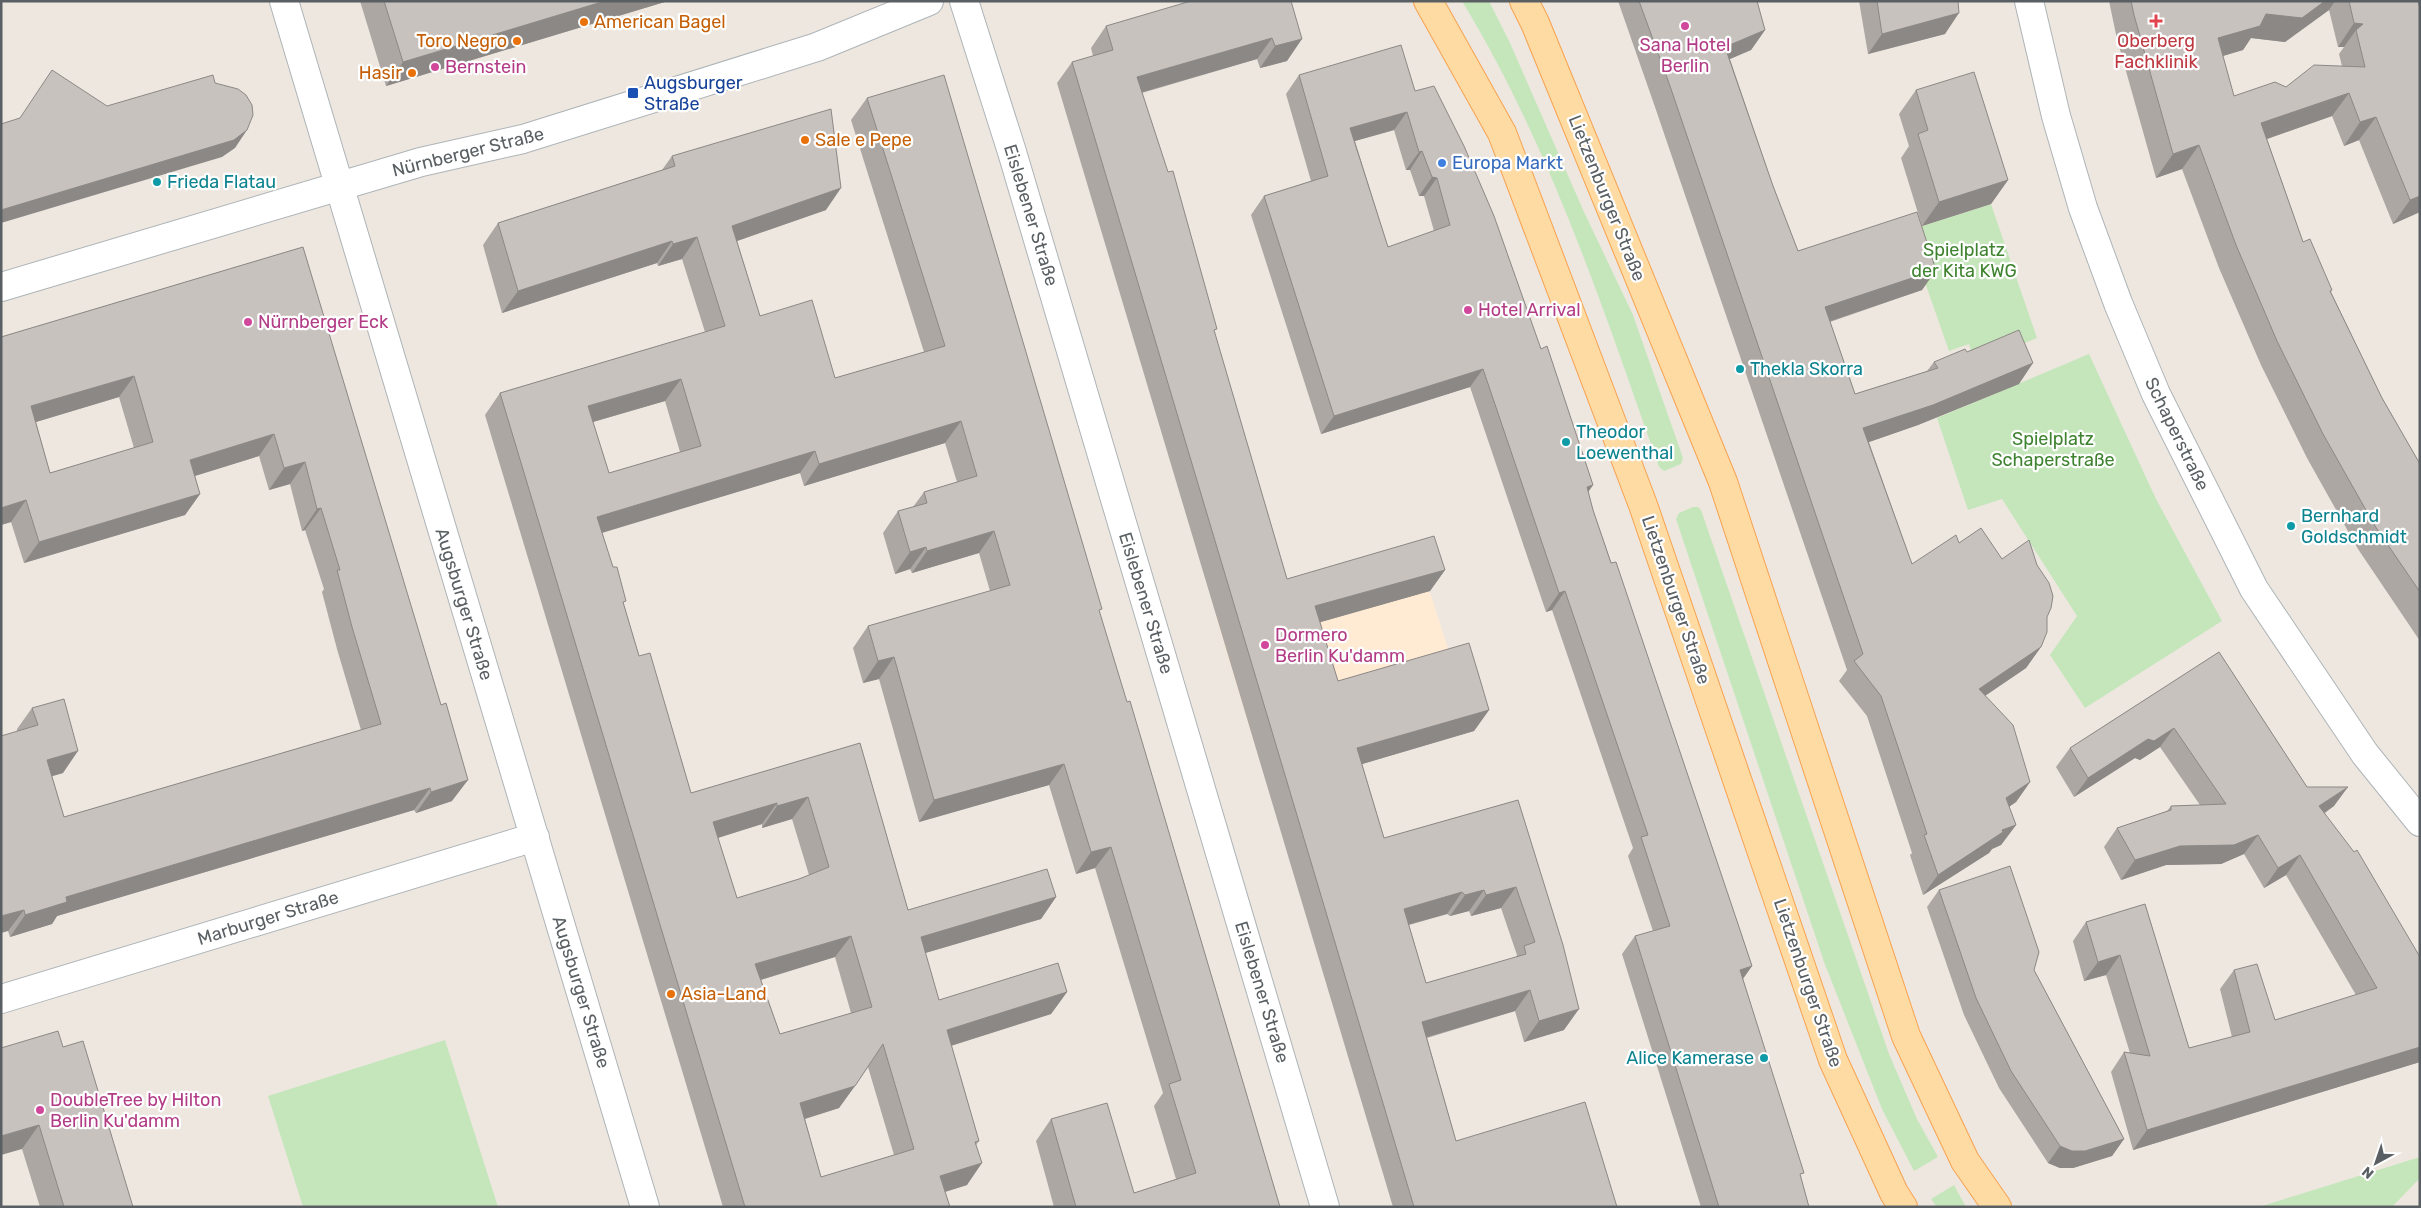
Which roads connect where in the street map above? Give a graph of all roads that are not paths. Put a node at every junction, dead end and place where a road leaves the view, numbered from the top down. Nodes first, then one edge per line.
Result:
1 (284, 1) edge
2 (929, 1) edge
3 (964, 1) edge
4 (1428, 1) edge
5 (1524, 1) edge
6 (2028, 1) edge
7 (340, 186) junction
8 (1, 287) edge
9 (2420, 822) edge
10 (536, 837) junction
11 (1, 999) edge
12 (645, 1207) edge
13 (1325, 1207) edge
14 (1903, 1207) edge
15 (1997, 1207) edge

1 - 7 street, Augsburger Straße
2 - 7 street, Nürnberger Straße
3 - 13 street, Eislebener Straße
4 - 14 main road, Lietzenburger Straße
5 - 15 main road, Lietzenburger Straße
6 - 9 street, Schaperstraße
7 - 8 street, Nürnberger Straße
7 - 10 street, Augsburger Straße
10 - 11 street, Marburger Straße
10 - 12 street, Augsburger Straße

